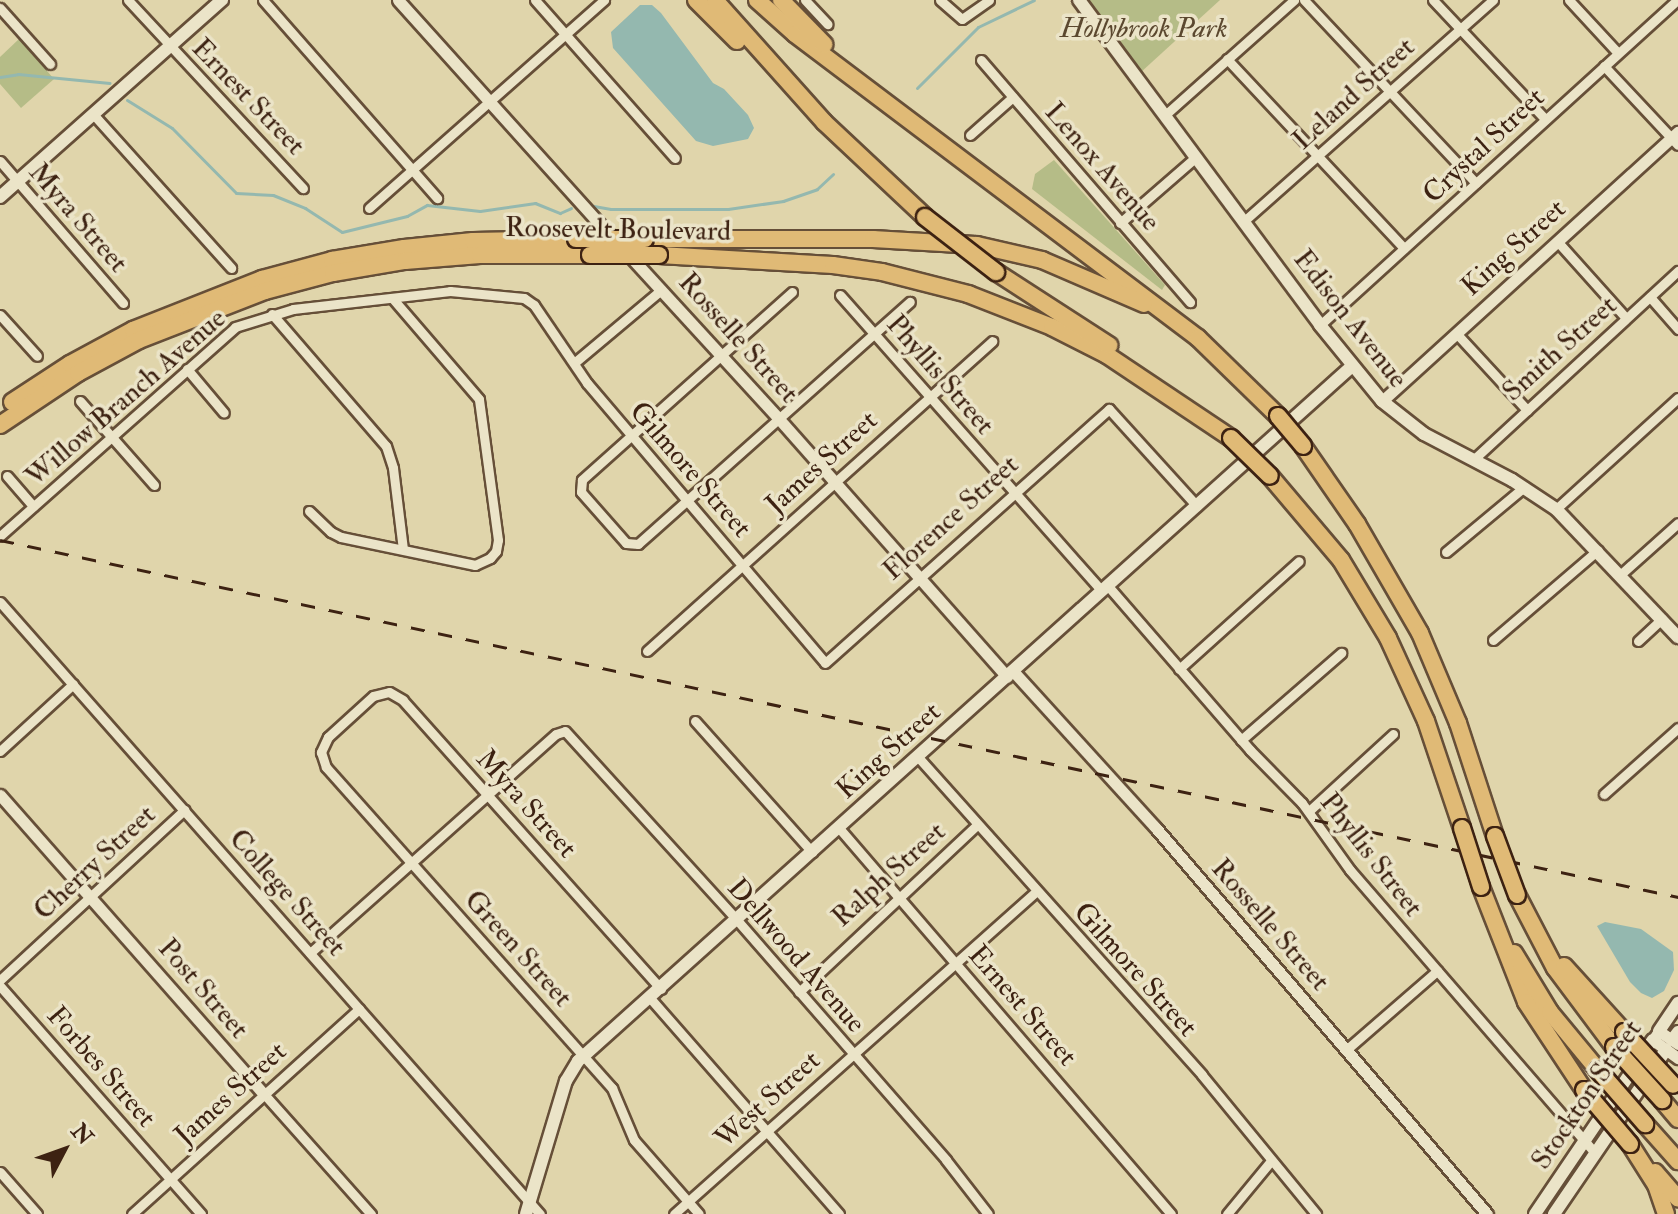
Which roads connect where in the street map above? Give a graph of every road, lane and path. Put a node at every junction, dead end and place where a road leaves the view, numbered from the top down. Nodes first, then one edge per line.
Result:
1 (128, 0) edge
2 (222, 0) edge
3 (263, 0) edge
4 (398, 0) edge
5 (535, 0) edge
6 (604, 0) edge
7 (696, 0) edge
8 (715, 0) edge
9 (757, 0) edge
10 (781, 0) edge
11 (805, 0) edge
12 (940, 0) edge
13 (989, 0) edge
14 (1079, 0) edge
15 (1294, 0) edge
16 (1304, 0) edge
17 (1433, 0) edge
18 (1493, 0) edge
19 (1569, 0) edge
20 (1677, 0) edge
21 (0, 8) edge
22 (827, 24) dead end
23 (1460, 29) junction
24 (565, 34) junction
25 (169, 46) junction
26 (1618, 53) junction
27 (1227, 59) junction
28 (981, 60) dead end
29 (50, 64) dead end
30 (1604, 66) junction
31 (784, 79) junction
32 (1389, 93) junction
33 (1013, 97) junction
34 (489, 102) junction
35 (893, 107) junction
36 (93, 114) junction
37 (1165, 115) junction
38 (1545, 119) junction
39 (970, 135) dead end
40 (1676, 139) edge
41 (1317, 156) junction
42 (1196, 157) junction
43 (675, 158) dead end
44 (0, 161) edge
45 (413, 168) junction
46 (18, 181) junction
47 (1476, 183) junction
48 (303, 188) dead end
49 (0, 197) edge
50 (437, 198) dead end
51 (369, 208) dead end
52 (1244, 221) junction
53 (1120, 223) junction
54 (1557, 241) junction
55 (1404, 248) junction
56 (231, 268) dead end
57 (1678, 271) edge
58 (661, 290) junction
59 (792, 292) dead end
60 (840, 295) dead end
61 (1650, 297) junction
62 (392, 298) junction
63 (529, 300) joint
64 (910, 302) dead end
65 (1190, 302) dead end
66 (123, 303) dead end
67 (272, 314) junction
68 (0, 315) edge
69 (1626, 318) junction
70 (1174, 319) junction
71 (1320, 325) junction
72 (1678, 329) edge
73 (874, 333) junction
74 (1456, 333) junction
75 (992, 341) dead end
76 (722, 355) junction
77 (37, 356) dead end
78 (574, 363) junction
79 (1352, 366) junction
80 (187, 369) junction
81 (930, 397) junction
82 (1678, 398) edge
83 (80, 401) dead end
84 (1382, 401) junction
85 (1527, 410) junction
86 (0, 411) edge
87 (224, 413) dead end
88 (779, 419) junction
89 (0, 425) edge
90 (632, 436) junction
91 (111, 437) junction
92 (1231, 438) junction
93 (1473, 460) junction
94 (7, 476) dead end
95 (834, 482) junction
96 (154, 485) dead end
97 (1524, 487) junction
98 (1013, 492) junction
99 (688, 499) junction
100 (33, 506) junction
101 (1197, 506) junction
102 (1556, 509) junction
103 (309, 511) dead end
104 (1678, 523) edge
105 (0, 536) edge
106 (403, 549) junction
107 (1598, 550) junction
108 (1446, 552) dead end
109 (1299, 561) dead end
110 (740, 565) junction
111 (1621, 574) junction
112 (918, 576) junction
113 (1105, 588) junction
114 (0, 602) edge
115 (1662, 619) junction
116 (1678, 637) edge
117 (1493, 640) dead end
118 (1638, 641) dead end
119 (647, 651) dead end
120 (1341, 653) dead end
121 (825, 663) joint
122 (1179, 669) junction
123 (1010, 674) junction
124 (73, 684) junction
125 (346, 719) joint
126 (695, 721) dead end
127 (1678, 728) edge
128 (1393, 734) dead end
129 (1241, 740) junction
130 (0, 751) edge
131 (918, 757) junction
132 (1604, 794) dead end
133 (0, 795) edge
134 (488, 795) junction
135 (184, 810) junction
136 (1309, 811) junction
137 (977, 825) junction
138 (839, 828) junction
139 (812, 852) junction
140 (412, 862) junction
141 (1481, 887) junction
142 (1035, 892) junction
143 (1517, 895) junction
144 (91, 897) junction
145 (898, 897) junction
146 (737, 920) junction
147 (310, 953) junction
148 (955, 962) junction
149 (1437, 971) junction
150 (0, 983) edge
151 (661, 989) junction
152 (799, 992) junction
153 (650, 998) junction
154 (1678, 1003) edge
155 (359, 1009) junction
156 (1656, 1036) junction
157 (1674, 1042) edge
158 (1346, 1050) junction
159 (853, 1054) junction
160 (584, 1055) junction
161 (1678, 1058) edge
162 (1675, 1087) edge
163 (264, 1094) junction
164 (1678, 1119) edge
165 (767, 1131) junction
166 (1584, 1141) junction
167 (1630, 1144) junction
168 (1595, 1153) junction
169 (1678, 1161) edge
170 (1270, 1162) junction
171 (0, 1172) edge
172 (170, 1179) junction
173 (1678, 1198) edge
174 (688, 1201) junction
175 (527, 1208) edge
176 (37, 1214) edge
177 (132, 1214) edge
178 (201, 1214) edge
179 (371, 1214) edge
180 (540, 1214) edge
181 (674, 1214) edge
182 (699, 1214) edge
183 (839, 1214) edge
184 (988, 1214) edge
185 (1171, 1214) edge
186 (1227, 1214) edge
187 (1316, 1214) edge
188 (1487, 1214) edge
189 (1535, 1214) edge
190 (1554, 1214) edge
191 (1666, 1214) edge

1 - 25 street, Ernest Street
2 - 25 main road
3 - 45 street
4 - 34 street, Rosselle Street
5 - 24 street
6 - 24 street
7 - 31 highway
8 - 31 highway
9 - 35 highway
10 - 35 highway
11 - 22 street
12 - 13 street
14 - 37 main road, Edison Avenue
15 - 27 street
16 - 32 street
17 - 23 street
18 - 23 street, Leland Street
19 - 26 street
20 - 26 street, Crystal Street
21 - 29 street
23 - 32 street, Leland Street
23 - 38 street
24 - 34 street
24 - 43 street
25 - 36 main road
25 - 48 street, Ernest Street
26 - 30 street, Crystal Street
27 - 37 street
27 - 41 street
28 - 33 street, Lenox Avenue
30 - 38 street, Crystal Street
30 - 40 street
31 - 92 highway, bridge
32 - 41 street, Leland Street
32 - 47 street
33 - 39 street
33 - 53 street, Lenox Avenue
34 - 45 street
34 - 58 street, Rosselle Street
35 - 70 highway
36 - 46 main road
36 - 56 street
37 - 42 main road, Edison Avenue
38 - 47 street, Crystal Street
40 - 54 street, King Street
41 - 52 street, Leland Street
41 - 55 street
42 - 52 main road, Edison Avenue
42 - 53 street
44 - 46 street, Myra Street
45 - 50 street
45 - 51 street
46 - 49 main road
46 - 66 street, Myra Street
47 - 55 street, Crystal Street
52 - 71 main road, Edison Avenue
53 - 65 street, Lenox Avenue
54 - 69 street
54 - 74 street, King Street
55 - 71 street, Crystal Street
57 - 61 street, Smith Street
58 - 76 street, Rosselle Street
58 - 78 street
59 - 76 street
60 - 73 street, Phyllis Street
61 - 69 street, Smith Street
61 - 72 street
62 - 63 street, Willow Branch Avenue
62 - 67 street, Willow Branch Avenue
62 - 106 street
63 - 78 street, Gilmore Street
64 - 73 street
67 - 80 street, Willow Branch Avenue
67 - 106 street
68 - 77 street
69 - 85 street, Smith Street
70 - 86 highway, Roosevelt Boulevard, bridge
70 - 143 highway, bridge
71 - 79 main road, Edison Avenue
73 - 81 street, Phyllis Street
73 - 88 street
74 - 84 street, King Street
74 - 85 street
75 - 81 street, James Street
76 - 88 street, Rosselle Street
76 - 90 street
78 - 90 street, Gilmore Street
79 - 84 main road, Edison Avenue
79 - 101 main road, King Street
80 - 87 street
80 - 91 street, Willow Branch Avenue
81 - 95 street, James Street
81 - 98 street, Phyllis Street
82 - 102 street
83 - 91 street
84 - 93 main road, Edison Avenue
85 - 93 street, Smith Street
88 - 95 street, Rosselle Street
88 - 99 street
89 - 92 highway, Roosevelt Boulevard, bridge
90 - 99 street, Gilmore Street
90 - 99 street
91 - 96 street
91 - 100 street, Willow Branch Avenue
92 - 141 highway, bridge
93 - 97 main road, Edison Avenue
94 - 100 street
95 - 110 street, James Street
95 - 112 street, Rosselle Street
97 - 102 main road, Edison Avenue
97 - 108 street
98 - 101 street, Florence Street
98 - 112 street, Florence Street
98 - 113 street, Phyllis Street
99 - 110 street, Gilmore Street
100 - 105 street, Willow Branch Avenue
101 - 113 main road, King Street
102 - 107 main road, Edison Avenue
103 - 106 street
104 - 111 street
107 - 111 main road, Edison Avenue
107 - 117 street
109 - 122 street
110 - 119 street, James Street
110 - 121 street, Gilmore Street
111 - 115 main road, Edison Avenue
112 - 121 street, Florence Street
112 - 123 street, Rosselle Street
113 - 122 street, Phyllis Street
113 - 123 main road, King Street
114 - 124 street, College Street
115 - 116 main road, Edison Avenue
115 - 118 street
120 - 129 street
122 - 129 street, Phyllis Street
123 - 131 main road, King Street
123 - 158 street, Rosselle Street
124 - 130 street
124 - 135 street, College Street
125 - 134 street, Myra Street
125 - 140 street, Green Street
126 - 139 street
127 - 132 street
128 - 136 street
129 - 136 street, Phyllis Street
131 - 137 street, Gilmore Street
131 - 138 main road, King Street
133 - 144 street, Post Street
134 - 140 street
134 - 146 street, Dellwood Avenue
134 - 151 street, Myra Street
135 - 144 street, Cherry Street
135 - 147 street, College Street
136 - 149 street, Phyllis Street
137 - 142 street, Gilmore Street
137 - 145 street, Ralph Street
138 - 139 main road, King Street
138 - 145 street, Ernest Street
139 - 146 main road, King Street
140 - 147 street
140 - 160 street, Green Street
141 - 167 highway, bridge
141 - 169 highway, bridge
142 - 148 street, West Street
142 - 170 street, Gilmore Street
143 - 162 highway, bridge
143 - 164 highway, bridge
144 - 150 street, Cherry Street
144 - 163 street, Post Street
145 - 148 street, Ernest Street
145 - 152 street, Ralph Street
146 - 151 main road, King Street
146 - 152 street, Dellwood Avenue
147 - 155 street, College Street
148 - 159 street, West Street
148 - 185 street, Ernest Street
149 - 158 street
149 - 166 street, Phyllis Street
150 - 172 street, Forbes Street
151 - 153 main road, King Street
152 - 159 street, Dellwood Avenue
153 - 160 main road, King Street
153 - 165 street
154 - 156 main road, Stockton Street
155 - 163 street, James Street
155 - 175 street, College Street
156 - 157 street
156 - 166 main road, Stockton Street
157 - 161 street
157 - 168 main road, Stockton Street
158 - 188 street, Rosselle Street
159 - 165 street, West Street
159 - 184 street, Dellwood Avenue
160 - 174 street, Green Street
160 - 175 main road, King Street
163 - 172 street, James Street
163 - 179 street, Post Street
165 - 174 street, West Street
165 - 183 street
166 - 168 street, Phyllis Street
166 - 189 main road, Stockton Street
167 - 173 highway
167 - 191 highway
168 - 190 main road, Stockton Street
170 - 186 street
170 - 187 street, Gilmore Street
171 - 176 street
172 - 177 street, James Street
172 - 178 street, Forbes Street
174 - 181 street, West Street
174 - 182 street, Green Street
175 - 180 street, College Street

